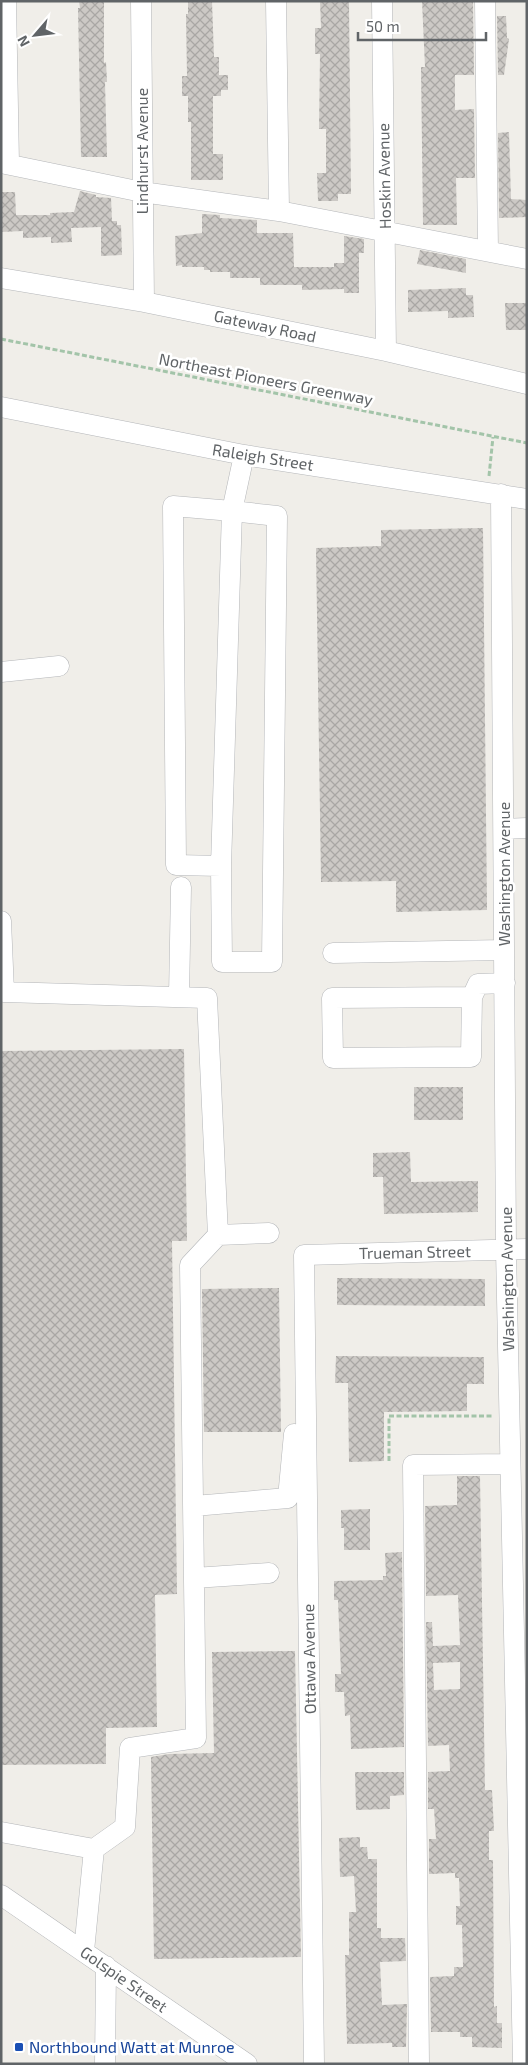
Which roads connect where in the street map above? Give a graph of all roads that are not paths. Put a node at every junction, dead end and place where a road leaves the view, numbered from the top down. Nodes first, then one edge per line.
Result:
1 (6, 1) edge
2 (141, 1) edge
3 (276, 1) edge
4 (382, 1) edge
5 (485, 1) edge
6 (5, 164) edge
7 (142, 192) junction
8 (279, 211) junction
9 (385, 230) junction
10 (488, 251) junction
11 (527, 259) edge
12 (1, 278) edge
13 (144, 302) junction
14 (386, 351) junction
15 (527, 384) edge
16 (1, 406) edge
17 (244, 455) junction
18 (494, 493) junction
19 (527, 499) edge
20 (232, 511) junction
21 (59, 666) dead end
22 (1, 672) edge
23 (527, 828) edge
24 (504, 829) junction
25 (221, 866) junction
26 (180, 887) dead end
27 (1, 921) edge
28 (504, 950) junction
29 (333, 953) dead end
30 (505, 983) junction
31 (179, 997) junction
32 (472, 997) junction
33 (269, 1233) dead end
34 (218, 1235) junction
35 (527, 1249) edge
36 (506, 1250) junction
37 (304, 1255) joint
38 (294, 1434) dead end
39 (510, 1464) junction
40 (194, 1506) junction
41 (270, 1573) dead end
42 (194, 1578) junction
43 (1, 1832) edge
44 (94, 1849) junction
45 (1, 1895) edge
46 (84, 1950) junction
47 (106, 1966) junction
48 (105, 2064) edge
49 (247, 2064) edge
50 (314, 2064) edge
51 (419, 2064) edge
52 (523, 2064) edge

1 - 6 street
2 - 7 street, Lindhurst Avenue
3 - 8 street
4 - 9 street, Hoskin Avenue
5 - 10 street
6 - 7 street
7 - 8 street
7 - 13 street, Lindhurst Avenue
8 - 9 street
9 - 10 street
9 - 14 street, Hoskin Avenue
10 - 11 street
12 - 13 street, Gateway Road
13 - 14 street, Gateway Road
14 - 15 street, Gateway Road
16 - 17 street, Raleigh Street
17 - 18 street, Raleigh Street
17 - 20 street
18 - 19 street, Raleigh Street
18 - 24 street, Washington Avenue
20 - 25 street
20 - 25 street
20 - 25 street
21 - 22 street
23 - 24 street
24 - 28 street, Washington Avenue
26 - 31 street
27 - 31 street
28 - 29 street
28 - 30 street, Washington Avenue
30 - 32 street
30 - 36 street, Washington Avenue
31 - 34 street
32 - 32 street
33 - 34 street
34 - 40 street
35 - 36 street, Trueman Street
36 - 37 street, Trueman Street
36 - 39 street, Washington Avenue
37 - 50 street, Ottawa Avenue
38 - 40 street
39 - 51 street
39 - 52 street, Washington Avenue
40 - 42 street
41 - 42 street
42 - 44 street
43 - 44 street
44 - 46 street
45 - 46 street, Golspie Street
46 - 47 street, Golspie Street
47 - 48 street
47 - 49 street, Golspie Street

